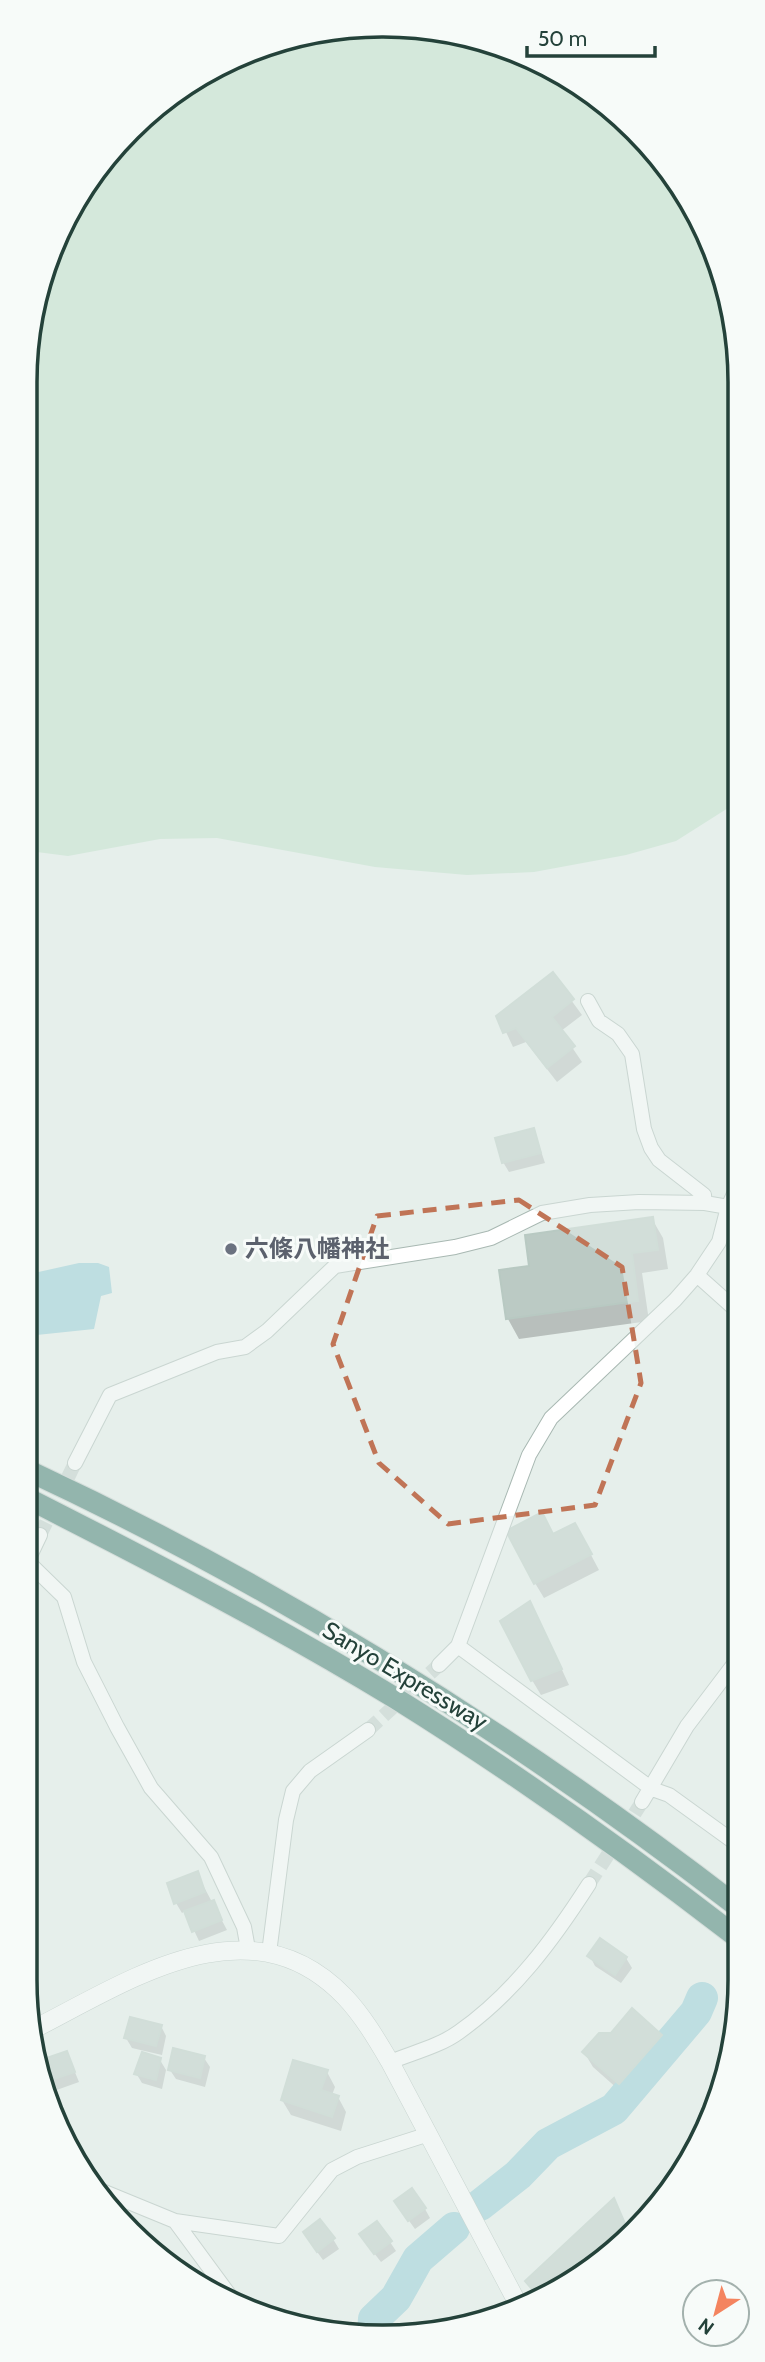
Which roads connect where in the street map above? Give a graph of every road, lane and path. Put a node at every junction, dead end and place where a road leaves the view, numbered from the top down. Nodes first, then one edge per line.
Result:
1 (588, 1001) dead end
2 (705, 1203) junction
3 (728, 1206) joint
4 (697, 1275) junction
5 (728, 1303) edge
6 (75, 1463) tunnel mouth
7 (37, 1475) edge
8 (37, 1504) edge
9 (40, 1535) tunnel mouth
10 (37, 1541) edge
11 (37, 1570) edge
12 (458, 1646) junction
13 (439, 1665) tunnel mouth
14 (728, 1672) edge
15 (368, 1730) tunnel mouth
16 (652, 1789) junction
17 (581, 1790) junction
18 (642, 1802) tunnel mouth
19 (728, 1839) edge
20 (644, 1866) junction
21 (589, 1884) tunnel mouth
22 (728, 1888) edge
23 (728, 1899) edge
24 (728, 1930) edge
25 (728, 1948) edge
26 (247, 1950) junction
27 (269, 1953) junction
28 (40, 2026) edge
29 (390, 2062) junction
30 (429, 2134) junction
31 (113, 2196) edge
32 (175, 2221) junction
33 (223, 2286) edge
34 (515, 2299) edge

1 - 2 street
2 - 3 street
2 - 6 street
3 - 4 street
4 - 5 street
4 - 12 street
7 - 17 highway, Sanyo Expressway
8 - 20 highway, Sanyo Expressway
9 - 10 street
11 - 26 street
12 - 13 street
12 - 16 street
14 - 16 street
15 - 27 street
16 - 18 street
16 - 19 street
17 - 22 highway
17 - 23 highway, Sanyo Expressway
20 - 24 highway, Sanyo Expressway
20 - 25 highway
21 - 29 street
26 - 27 street
26 - 28 street
27 - 29 street
29 - 30 street
30 - 32 street
30 - 34 street
31 - 32 street
32 - 33 street

